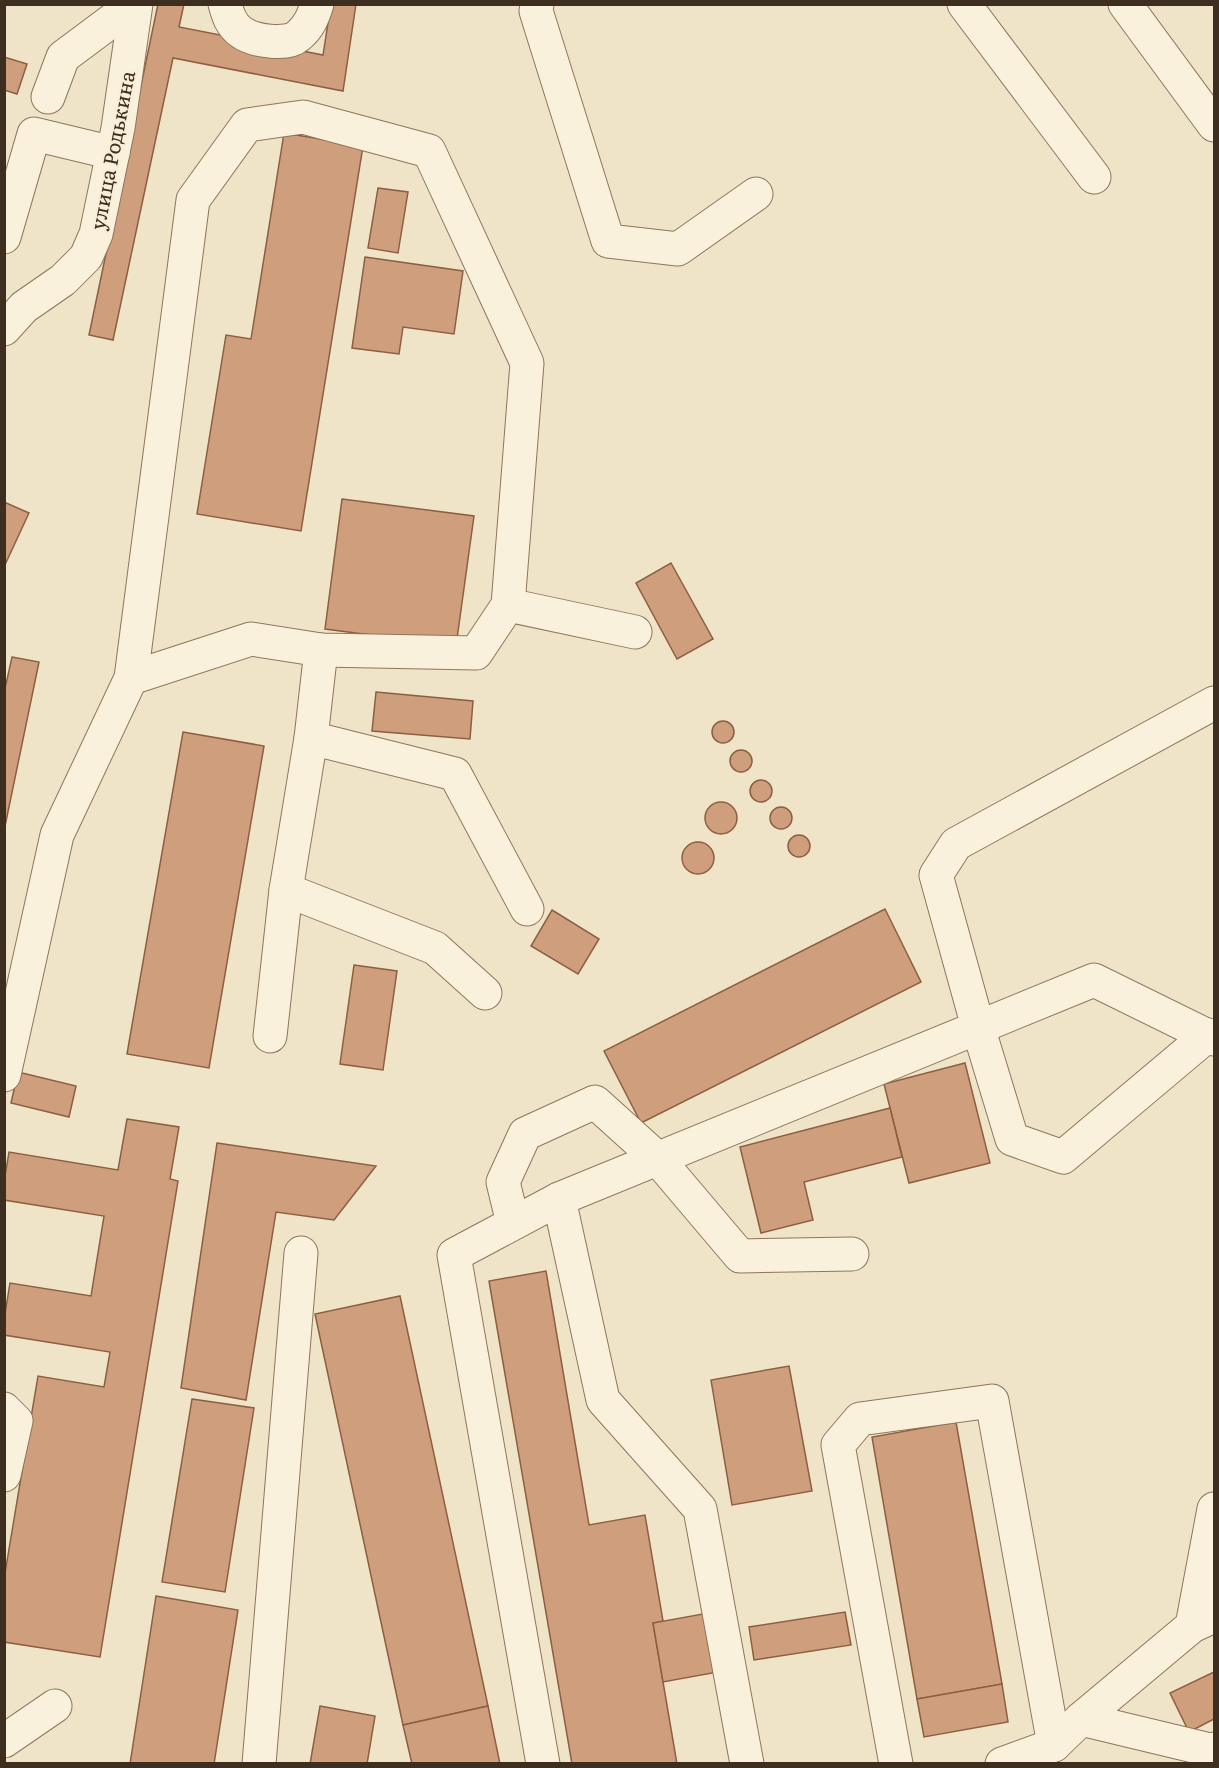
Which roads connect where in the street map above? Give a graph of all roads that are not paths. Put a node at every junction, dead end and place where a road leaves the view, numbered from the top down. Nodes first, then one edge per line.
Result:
1 (135, 4) edge
2 (225, 4) edge
3 (317, 4) edge
4 (537, 4) edge
5 (964, 4) edge
6 (1125, 4) edge
7 (48, 97) dead end
8 (1215, 125) edge
9 (113, 153) junction
10 (1094, 177) dead end
11 (756, 194) dead end
12 (4, 237) edge
13 (4, 329) edge
14 (508, 605) junction
15 (635, 632) dead end
16 (321, 650) junction
17 (130, 678) junction
18 (1215, 703) edge
19 (311, 738) junction
20 (286, 890) junction
21 (527, 909) dead end
22 (485, 993) dead end
23 (978, 1027) junction
24 (270, 1036) dead end
25 (1211, 1037) edge
26 (4, 1075) edge
27 (657, 1158) junction
28 (559, 1199) junction
29 (513, 1223) junction
30 (301, 1253) dead end
31 (852, 1254) dead end
32 (4, 1410) edge
33 (4, 1475) edge
34 (1215, 1509) edge
35 (1203, 1621) edge
36 (55, 1706) dead end
37 (1081, 1719) junction
38 (4, 1741) edge
39 (1054, 1745) junction
40 (1215, 1749) edge
41 (259, 1764) edge
42 (543, 1764) edge
43 (747, 1764) edge
44 (896, 1764) edge
45 (1002, 1764) edge

1 - 7 street
1 - 9 street, улица Родькина
2 - 3 street
4 - 11 street
5 - 10 street
6 - 8 street
9 - 12 street
9 - 13 street, улица Родькина
14 - 15 street
14 - 16 street
14 - 17 street
16 - 17 street
16 - 19 street
17 - 26 street
18 - 23 street
19 - 20 street
19 - 21 street
20 - 22 street
20 - 24 street
23 - 25 street
23 - 25 street
23 - 27 street
27 - 28 street
27 - 29 street
27 - 31 street
28 - 29 street
28 - 43 street
29 - 42 street
30 - 41 street
32 - 33 street
34 - 35 street
35 - 37 street
36 - 38 street
37 - 39 street
37 - 40 street
39 - 44 street
39 - 45 street

